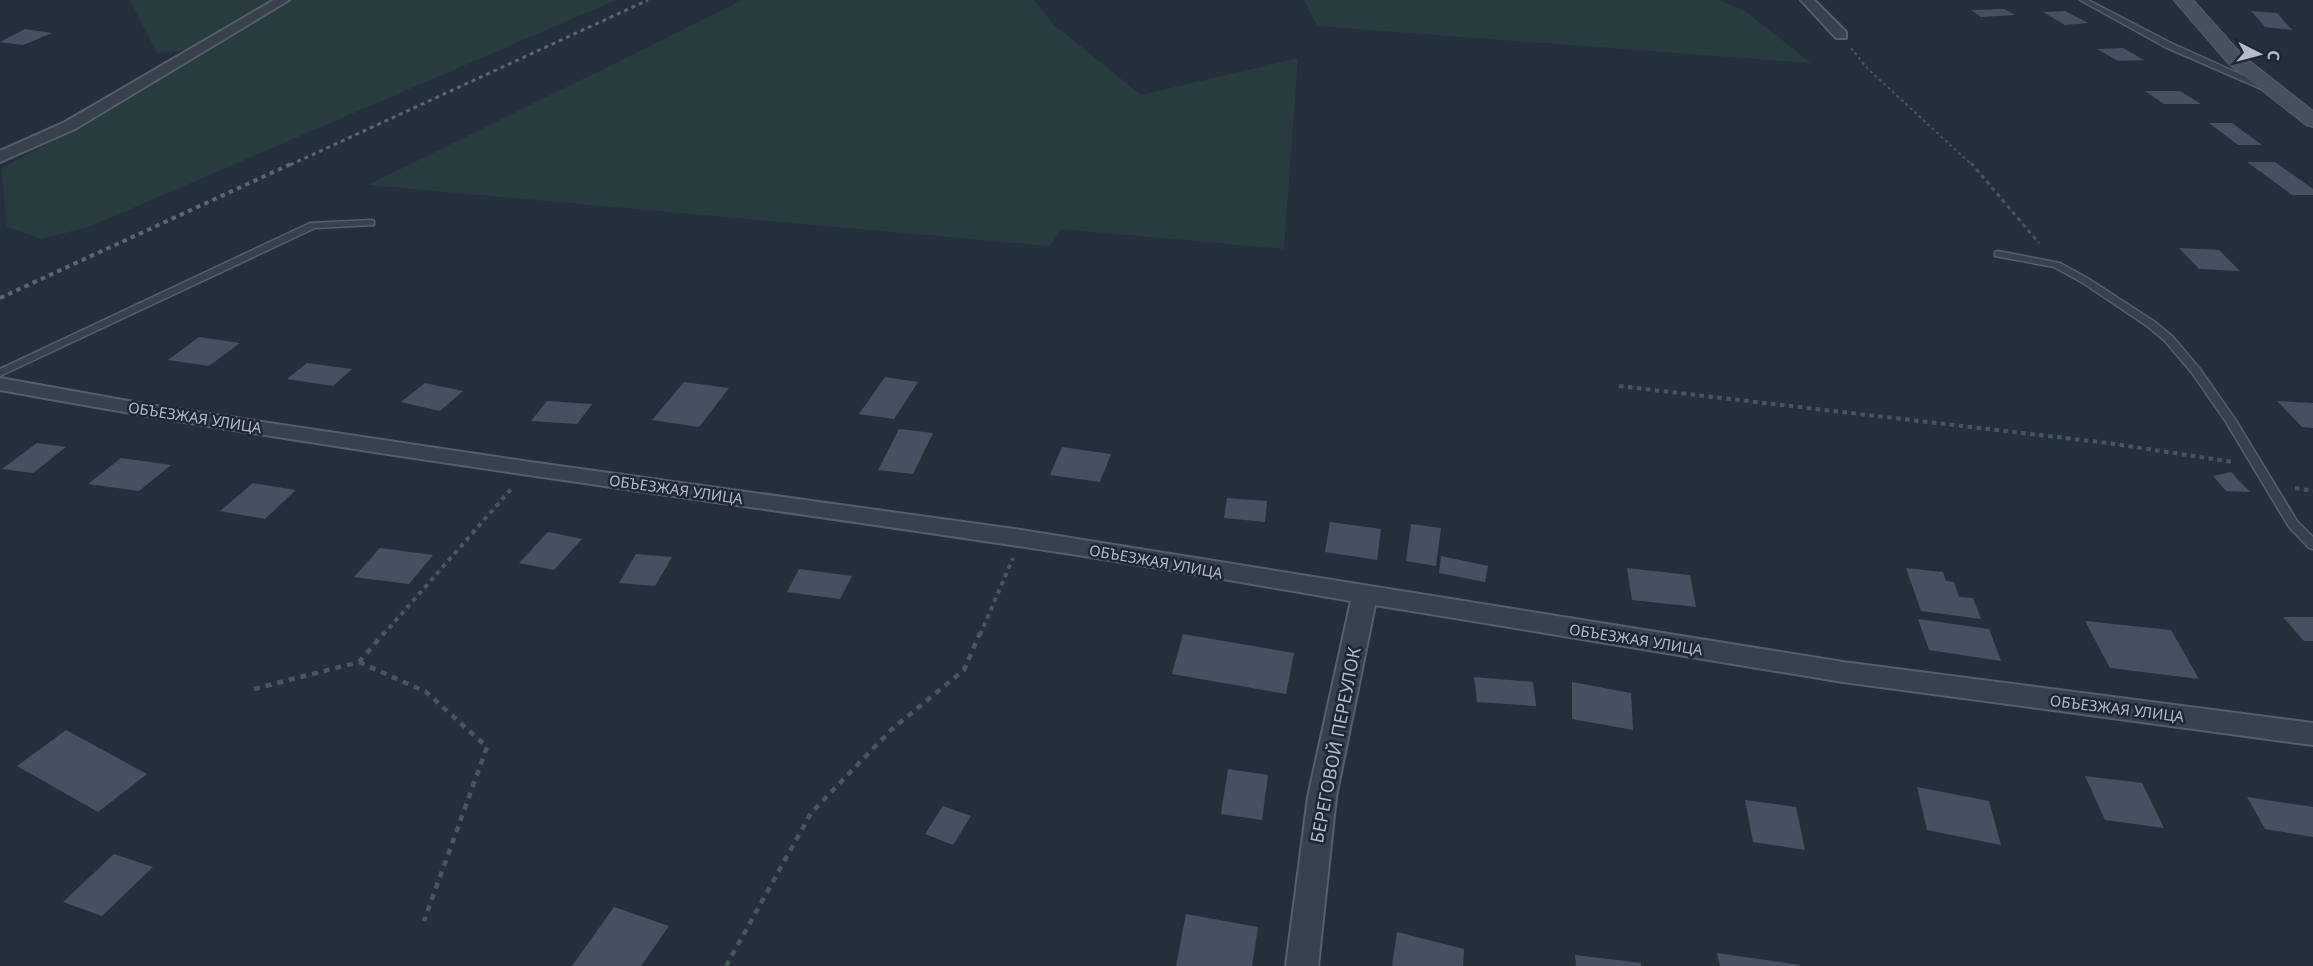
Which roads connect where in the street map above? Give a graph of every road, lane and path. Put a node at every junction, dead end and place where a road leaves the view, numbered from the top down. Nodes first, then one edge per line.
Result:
1 (283, 0) edge
2 (1807, 0) edge
3 (2083, 0) edge
4 (2183, 0) edge
5 (1841, 35) joint
6 (2279, 94) junction
7 (2313, 121) edge
8 (0, 158) edge
9 (371, 223) dead end
10 (1998, 254) dead end
11 (2056, 265) junction
12 (0, 373) edge
13 (0, 384) edge
14 (1619, 386) dead end
15 (2258, 465) junction
16 (530, 469) junction
17 (1021, 538) junction
18 (2313, 545) edge
19 (1364, 596) junction
20 (359, 662) junction
21 (254, 689) dead end
22 (2313, 734) edge
23 (424, 921) dead end
24 (726, 966) edge
25 (1302, 966) edge

1 - 8 street
2 - 5 street
3 - 6 lane
4 - 6 main road
5 - 11 path
6 - 7 main road
9 - 12 lane
10 - 11 lane
11 - 15 lane
13 - 16 street, ОБЪЕЗЖАЯ УЛИЦА
14 - 15 path
15 - 18 lane
16 - 17 street, ОБЪЕЗЖАЯ УЛИЦА
16 - 20 path
17 - 19 street, ОБЪЕЗЖАЯ УЛИЦА
17 - 24 path
19 - 22 street, ОБЪЕЗЖАЯ УЛИЦА
19 - 25 street, БЕРЕГОВОЙ ПЕРЕУЛОК
20 - 21 path
20 - 23 path

